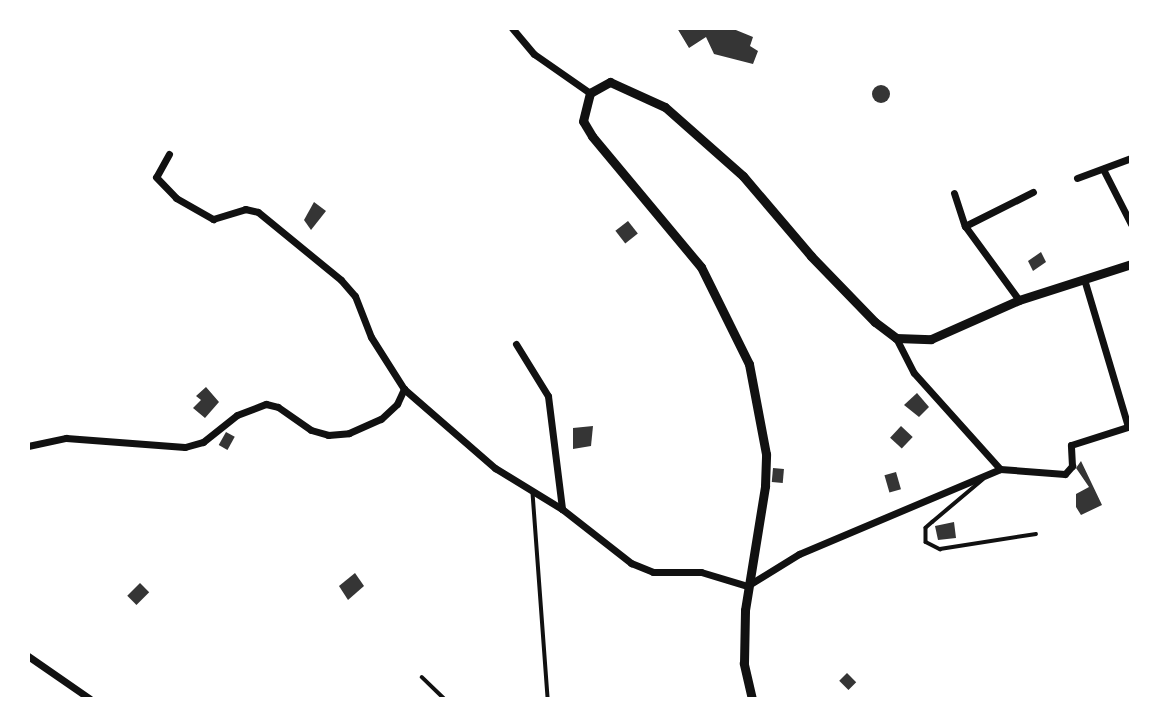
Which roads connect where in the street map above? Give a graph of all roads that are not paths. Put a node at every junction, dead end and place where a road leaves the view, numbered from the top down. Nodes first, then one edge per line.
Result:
1 (512, 28) edge
2 (590, 93) junction
3 (169, 154) dead end
4 (1131, 158) edge
5 (1103, 169) junction
6 (1077, 178) dead end
7 (1033, 192) dead end
8 (954, 193) dead end
9 (1131, 224) edge
10 (965, 226) junction
11 (1131, 264) edge
12 (1084, 279) junction
13 (1019, 300) junction
14 (897, 338) junction
15 (516, 344) dead end
16 (404, 389) junction
17 (1129, 427) edge
18 (28, 446) edge
19 (1000, 469) junction
20 (983, 480) junction
21 (533, 493) junction
22 (562, 509) junction
23 (1036, 534) dead end
24 (747, 586) junction
25 (28, 656) edge
26 (422, 677) dead end
27 (90, 699) edge
28 (445, 699) edge
29 (548, 699) edge
30 (752, 699) edge

1 - 2 street
2 - 14 street
2 - 24 street
3 - 16 street
4 - 5 street
5 - 6 street
5 - 9 street
7 - 10 street
8 - 10 street
10 - 13 street
11 - 12 street
12 - 13 street
12 - 17 street
13 - 14 street
14 - 19 street
15 - 22 street
16 - 18 street
16 - 21 street
17 - 19 street
19 - 20 street
20 - 23 lane
20 - 24 street
21 - 22 street
21 - 29 lane
22 - 24 street
24 - 30 street
25 - 27 street
26 - 28 lane

